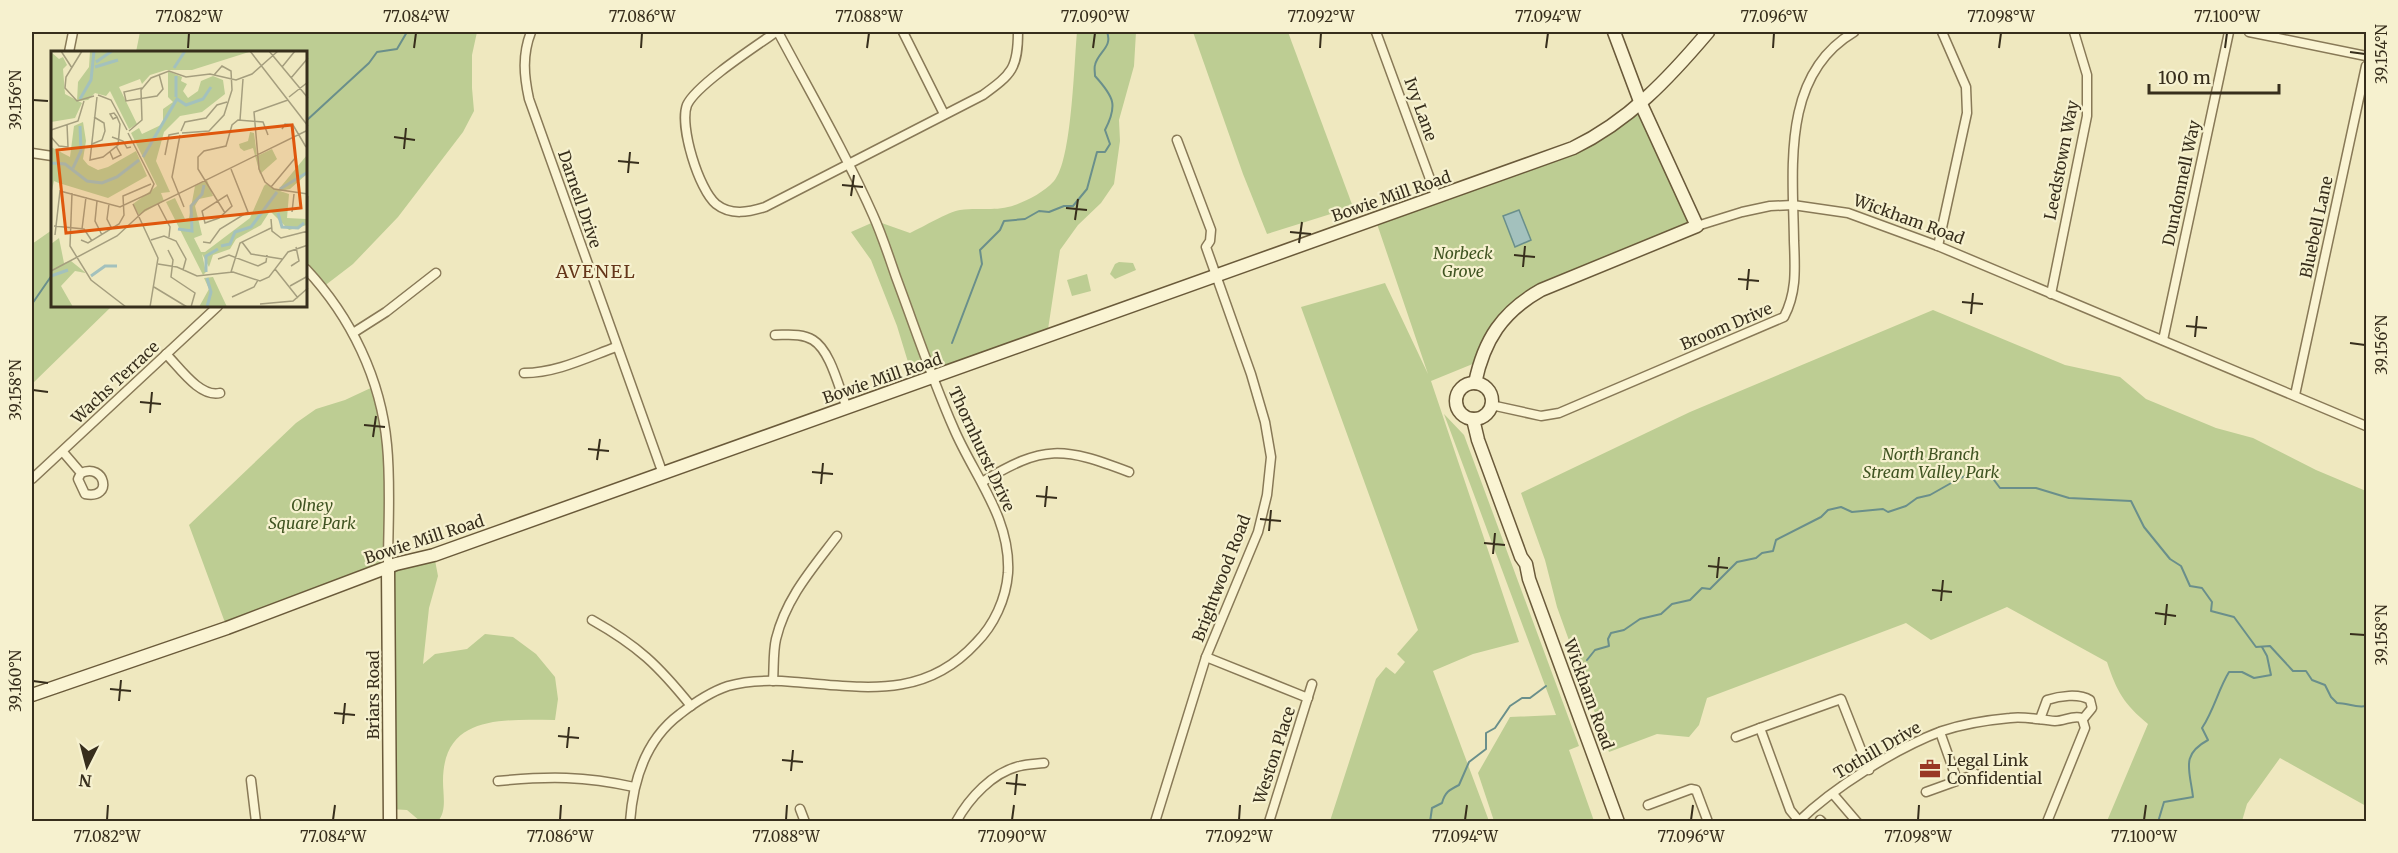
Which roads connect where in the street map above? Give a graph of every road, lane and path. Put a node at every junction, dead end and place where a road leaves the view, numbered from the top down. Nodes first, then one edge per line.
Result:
1 (73, 32) edge
2 (531, 32) edge
3 (777, 32) edge
4 (903, 32) edge
5 (1018, 32) edge
6 (1376, 32) edge
7 (1614, 32) edge
8 (1708, 32) edge
9 (1854, 32) edge
10 (1942, 32) edge
11 (2074, 32) edge
12 (2229, 32) edge
13 (2249, 32) edge
14 (69, 51) edge
15 (2367, 56) edge
16 (2367, 66) edge
17 (1641, 104) junction
18 (944, 114) junction
19 (1177, 140) dead end
20 (32, 153) edge
21 (51, 153) edge
22 (848, 163) junction
23 (1437, 198) junction
24 (1686, 203) junction
25 (1793, 205) junction
26 (1697, 226) junction
27 (1676, 235) junction
28 (1938, 246) junction
29 (308, 271) edge
30 (436, 273) dead end
31 (1216, 276) junction
32 (2050, 294) junction
33 (216, 308) edge
34 (353, 333) junction
35 (775, 335) dead end
36 (2163, 340) junction
37 (616, 347) junction
38 (166, 354) junction
39 (524, 373) dead end
40 (933, 378) junction
41 (1475, 383) junction
42 (220, 393) dead end
43 (2295, 395) junction
44 (1491, 405) junction
45 (846, 408) junction
46 (1473, 419) junction
47 (2367, 426) edge
48 (63, 452) junction
49 (1129, 472) dead end
50 (81, 473) dead end
51 (663, 474) junction
52 (32, 479) edge
53 (982, 482) junction
54 (837, 536) dead end
55 (388, 568) junction
56 (592, 620) dead end
57 (1206, 657) junction
58 (773, 681) junction
59 (1312, 684) dead end
60 (32, 695) edge
61 (1308, 699) junction
62 (690, 706) junction
63 (2040, 719) junction
64 (2083, 720) junction
65 (1760, 728) junction
66 (1940, 732) junction
67 (1736, 737) dead end
68 (1044, 763) dead end
69 (1869, 770) junction
70 (1976, 774) dead end
71 (251, 780) dead end
72 (498, 780) dead end
73 (1957, 780) junction
74 (634, 788) junction
75 (1926, 792) dead end
76 (1833, 794) junction
77 (1648, 805) dead end
78 (800, 809) dead end
79 (1798, 821) edge
80 (256, 822) edge
81 (390, 822) edge
82 (630, 822) edge
83 (805, 822) edge
84 (956, 822) edge
85 (1155, 822) edge
86 (1269, 822) edge
87 (1618, 822) edge
88 (1708, 822) edge
89 (1857, 822) edge
90 (2047, 822) edge

1 - 14 street
2 - 37 street, Darnell Drive
3 - 22 street, Thornhurst Drive
3 - 22 street
4 - 18 street
5 - 18 street
6 - 23 street, Ivy Lane
7 - 17 street
8 - 17 street, Bowie Mill Road
9 - 25 street, Broom Drive
10 - 28 street
11 - 32 street, Leedstown Way
12 - 36 street, Dundonnell Way
13 - 15 street
16 - 43 street, Bluebell Lane
17 - 23 street, Bowie Mill Road
17 - 24 street
18 - 22 street
19 - 31 street, Brightwood Road
20 - 21 street
22 - 40 street, Thornhurst Drive
23 - 31 street, Bowie Mill Road
24 - 26 street
24 - 27 street
25 - 26 street, Wickham Road
25 - 28 street, Wickham Road
25 - 44 street, Broom Drive
26 - 27 street, Wickham Road
27 - 41 street, Wickham Road
28 - 32 street, Wickham Road
29 - 34 street
30 - 34 street
31 - 40 street, Bowie Mill Road
31 - 57 street, Brightwood Road
32 - 36 street, Wickham Road
33 - 38 street, Wachs Terrace
34 - 55 street
35 - 45 street
36 - 43 street, Wickham Road
37 - 39 street
37 - 51 street, Darnell Drive
38 - 42 street
38 - 48 street, Wachs Terrace
40 - 45 street, Bowie Mill Road
40 - 53 street, Thornhurst Drive
41 - 44 street
41 - 46 street
43 - 47 street, Wickham Road
44 - 46 street
45 - 51 street, Bowie Mill Road
46 - 87 street, Wickham Road
48 - 50 street
48 - 52 street, Wachs Terrace
49 - 53 street
51 - 55 street, Bowie Mill Road
53 - 58 street, Thornhurst Drive
54 - 58 street
55 - 60 street, Bowie Mill Road
55 - 81 street, Briars Road
56 - 62 street
57 - 61 street, Weston Place
57 - 85 street, Brightwood Road
58 - 62 street, Thornhurst Drive
59 - 61 street, Weston Place
61 - 86 street, Weston Place
62 - 74 street, Thornhurst Drive
63 - 64 street, Tothill Drive
63 - 64 street
63 - 66 street, Tothill Drive
64 - 90 street
65 - 67 street
65 - 69 street
65 - 79 street
66 - 69 street, Tothill Drive
66 - 73 street
68 - 84 street
69 - 76 street, Tothill Drive
70 - 73 street
71 - 80 street
72 - 74 street
73 - 75 street
74 - 82 street, Thornhurst Drive
76 - 79 street, Tothill Drive
76 - 89 street
77 - 88 street
78 - 83 street

